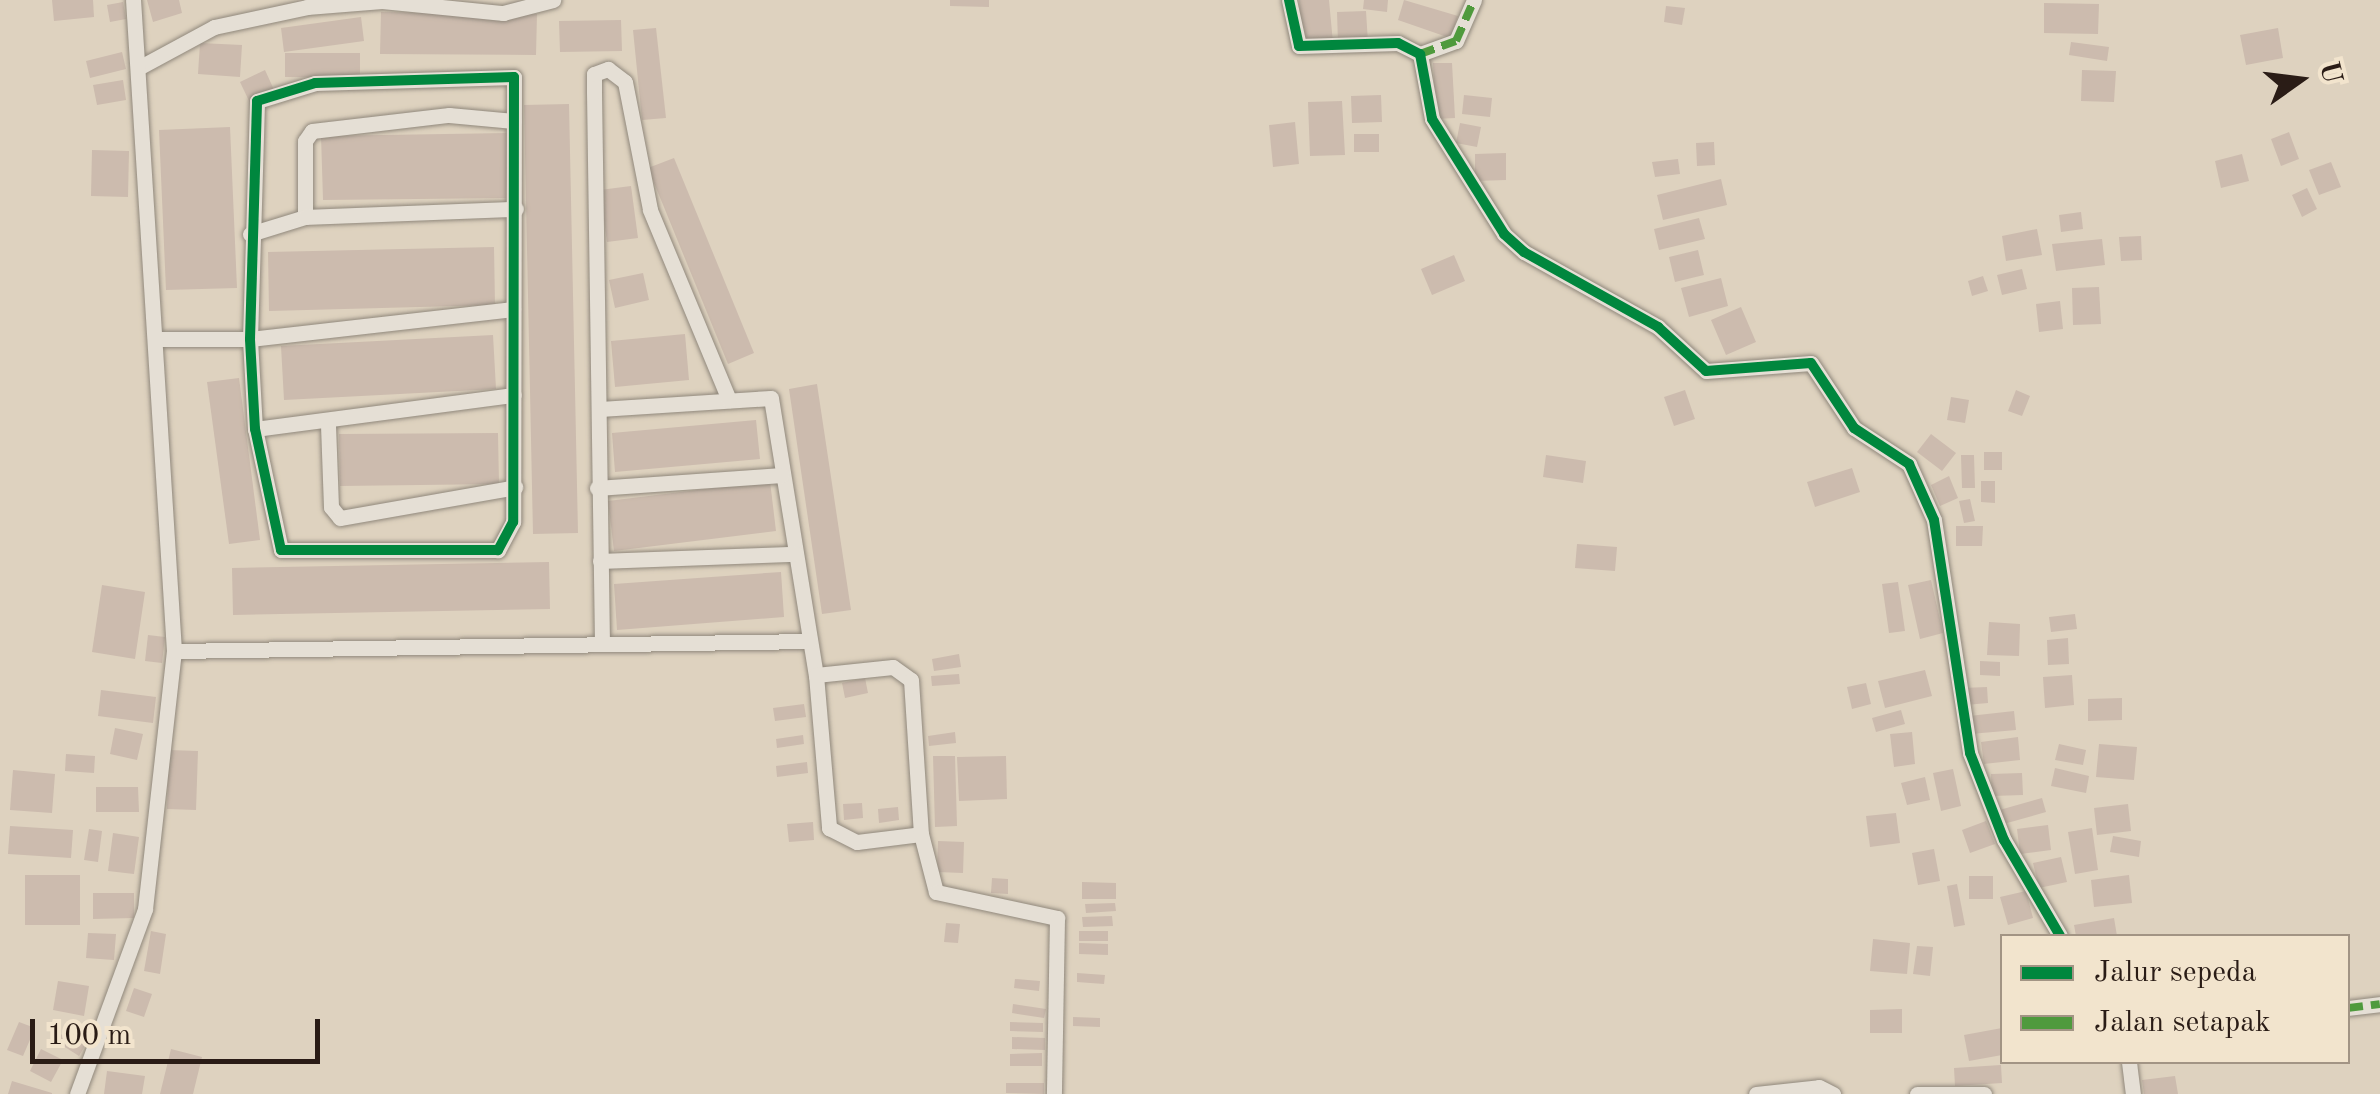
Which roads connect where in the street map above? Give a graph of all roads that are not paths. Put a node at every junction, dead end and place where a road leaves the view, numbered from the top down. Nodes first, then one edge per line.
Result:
1 (134, 0) edge
2 (553, 0) edge
3 (1289, 0) edge
4 (1474, 0) edge
5 (1420, 54) junction
6 (142, 66) junction
7 (514, 121) junction
8 (516, 209) junction
9 (306, 217) junction
10 (250, 234) junction
11 (513, 308) junction
12 (159, 338) junction
13 (250, 339) junction
14 (514, 395) junction
15 (729, 400) junction
16 (600, 409) junction
17 (328, 425) junction
18 (255, 429) junction
19 (782, 476) junction
20 (515, 487) junction
21 (597, 488) junction
22 (795, 554) junction
23 (600, 561) junction
24 (810, 641) junction
25 (602, 644) junction
26 (174, 651) junction
27 (816, 674) junction
28 (922, 834) junction
29 (2059, 934) edge
30 (2380, 1004) edge
31 (2350, 1008) edge
32 (2129, 1064) edge
33 (78, 1094) edge
34 (1054, 1094) edge
35 (1756, 1094) edge
36 (1833, 1094) edge
37 (1916, 1094) edge
38 (1984, 1094) edge
39 (2133, 1094) edge

1 - 6 street
2 - 6 street
3 - 5 street
4 - 5 street
5 - 29 street
6 - 12 street
7 - 8 street
7 - 9 street
7 - 10 street
8 - 9 street
8 - 11 street
9 - 10 street
10 - 13 street
11 - 13 street
11 - 14 street
12 - 13 street
12 - 26 street
13 - 18 street
14 - 17 street
14 - 20 street
15 - 16 street
15 - 16 street
15 - 19 street
16 - 21 street
17 - 18 street
17 - 20 street
18 - 20 street
19 - 21 street
19 - 22 street
21 - 23 street
22 - 23 street
22 - 24 street
23 - 25 street
24 - 25 street
24 - 27 street
25 - 26 street
26 - 33 street
27 - 28 street
27 - 28 street
28 - 34 street
30 - 31 street
32 - 39 street
35 - 36 street
37 - 38 street

